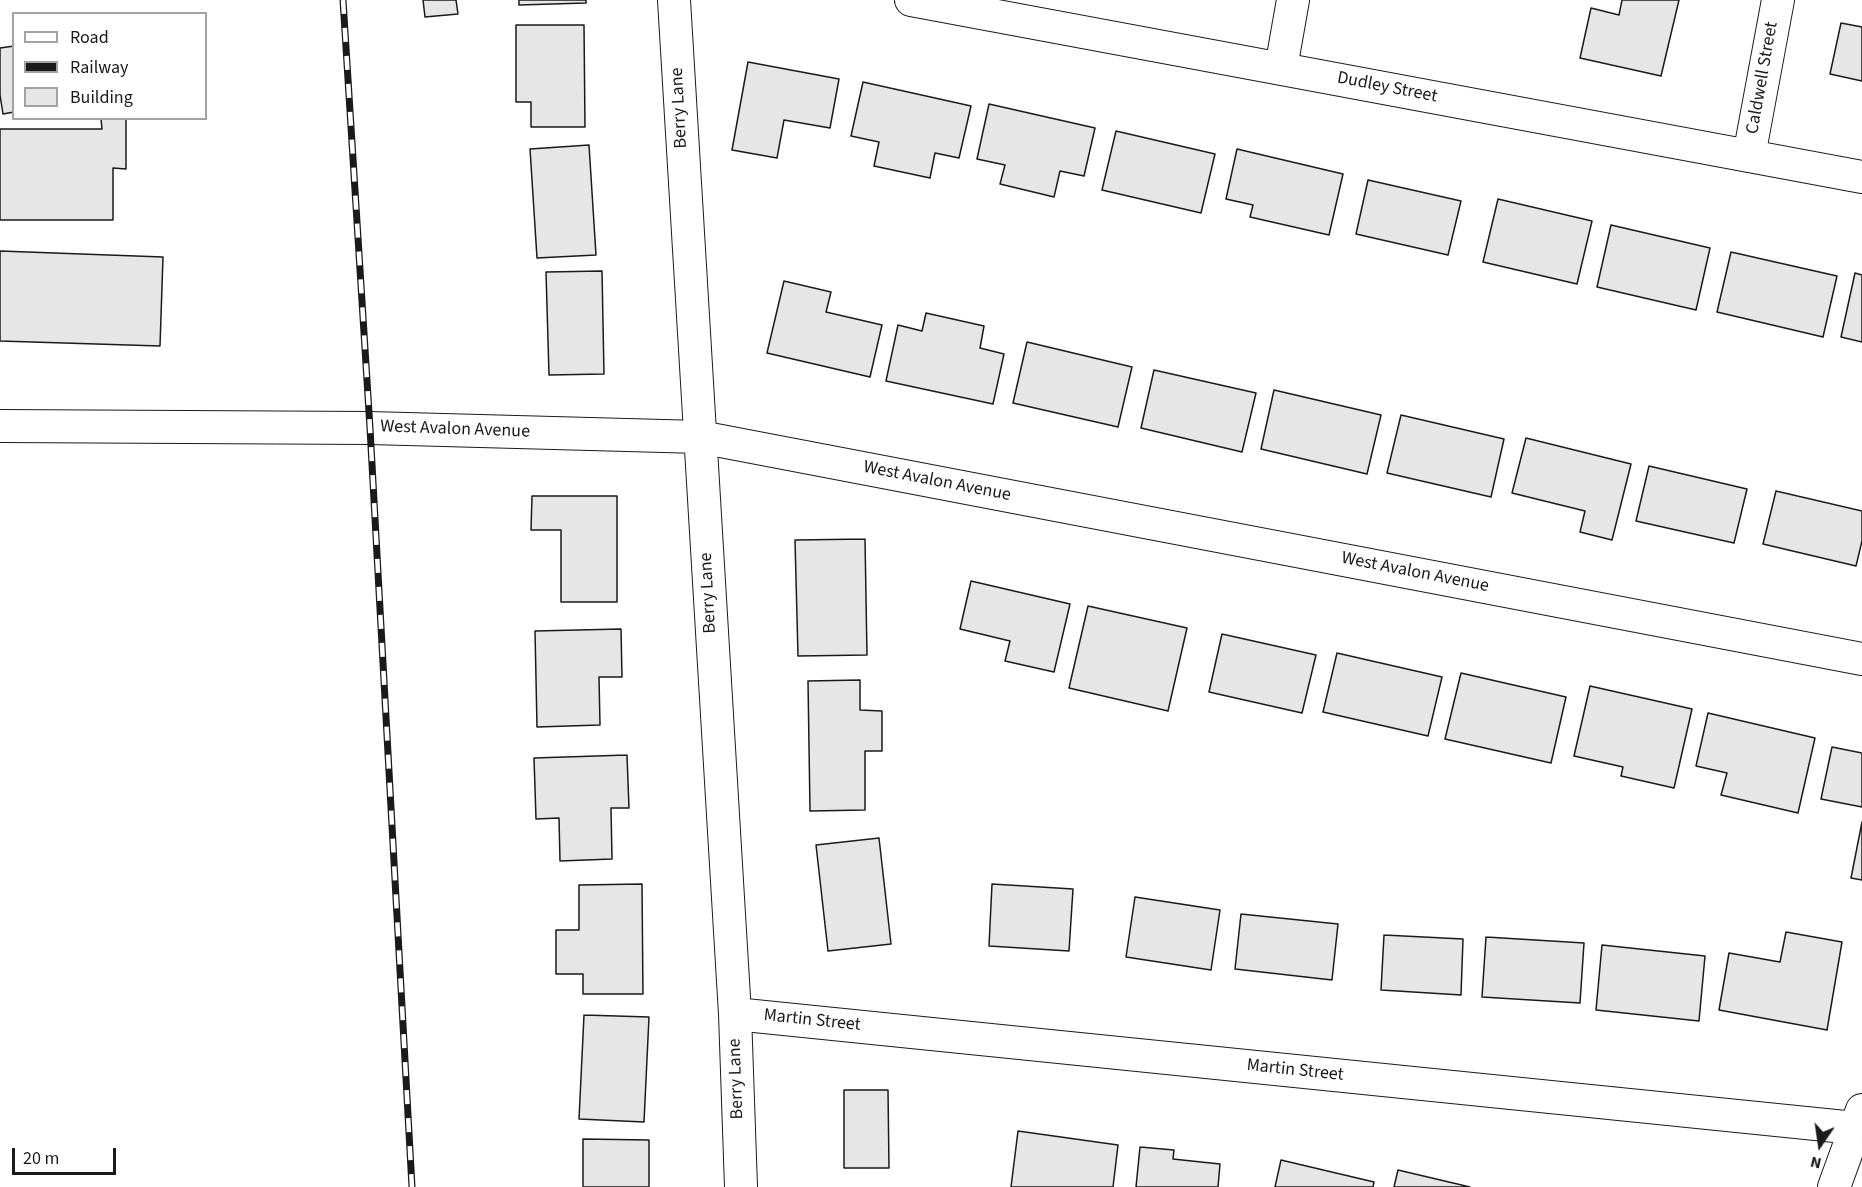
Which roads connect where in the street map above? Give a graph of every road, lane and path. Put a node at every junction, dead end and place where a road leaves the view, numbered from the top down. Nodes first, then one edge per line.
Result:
1 (674, 0) edge
2 (911, 0) edge
3 (1293, 0) edge
4 (1778, 0) edge
5 (1281, 68) junction
6 (1749, 156) junction
7 (1862, 177) edge
8 (0, 426) edge
9 (700, 437) junction
10 (1862, 659) edge
11 (735, 1014) junction
12 (1859, 1119) edge
13 (741, 1187) edge
14 (1834, 1187) edge

1 - 9 street, Berry Lane
2 - 5 street, Dudley Street
3 - 5 street
4 - 6 street, Caldwell Street
5 - 6 street, Dudley Street
6 - 7 street, Dudley Street
8 - 9 street, West Avalon Avenue
9 - 10 street, West Avalon Avenue
9 - 11 street, Berry Lane
11 - 12 street, Martin Street
11 - 13 street, Berry Lane
12 - 14 street

